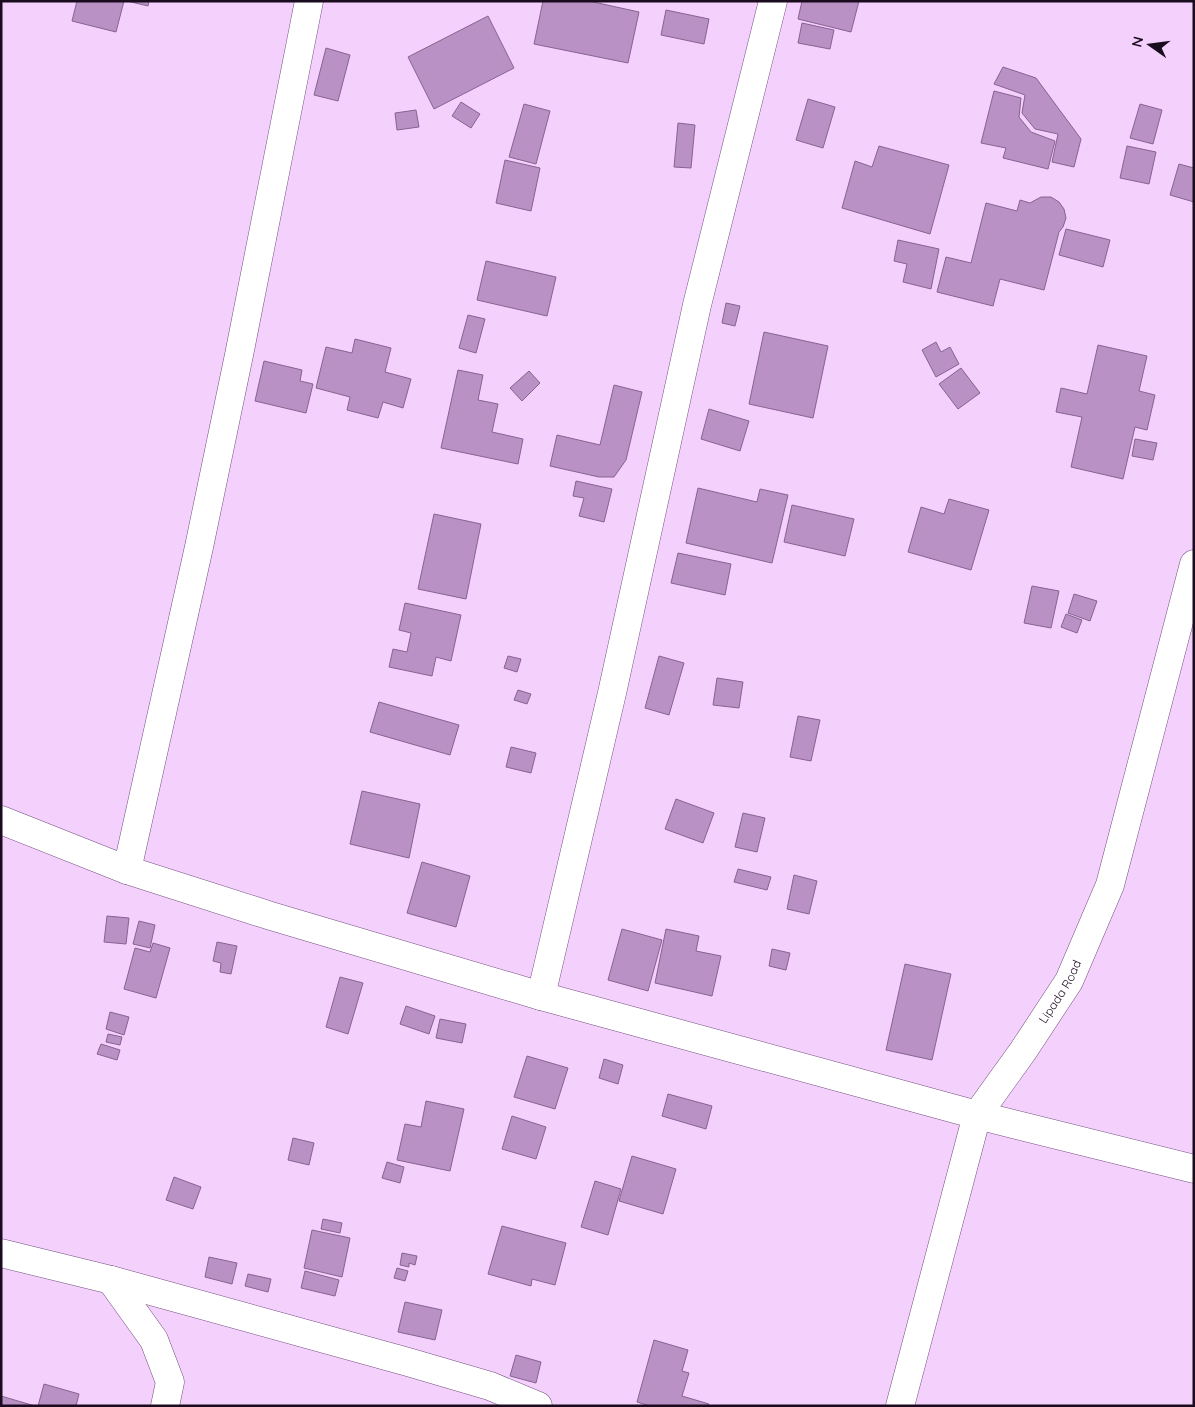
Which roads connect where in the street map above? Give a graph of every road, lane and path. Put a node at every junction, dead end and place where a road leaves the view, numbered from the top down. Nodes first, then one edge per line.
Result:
1 (309, 1) edge
2 (773, 1) edge
3 (1194, 564) edge
4 (1, 820) edge
5 (127, 870) junction
6 (541, 996) junction
7 (977, 1115) junction
8 (1194, 1170) edge
9 (1, 1253) edge
10 (111, 1280) junction
11 (165, 1406) edge
12 (538, 1406) edge
13 (900, 1406) edge

1 - 5 street
2 - 6 street
3 - 7 street, Lipada Road
4 - 5 street
5 - 6 street
6 - 7 street
7 - 8 street
7 - 13 street, Lipada Road
9 - 10 street
10 - 11 street
10 - 12 street

